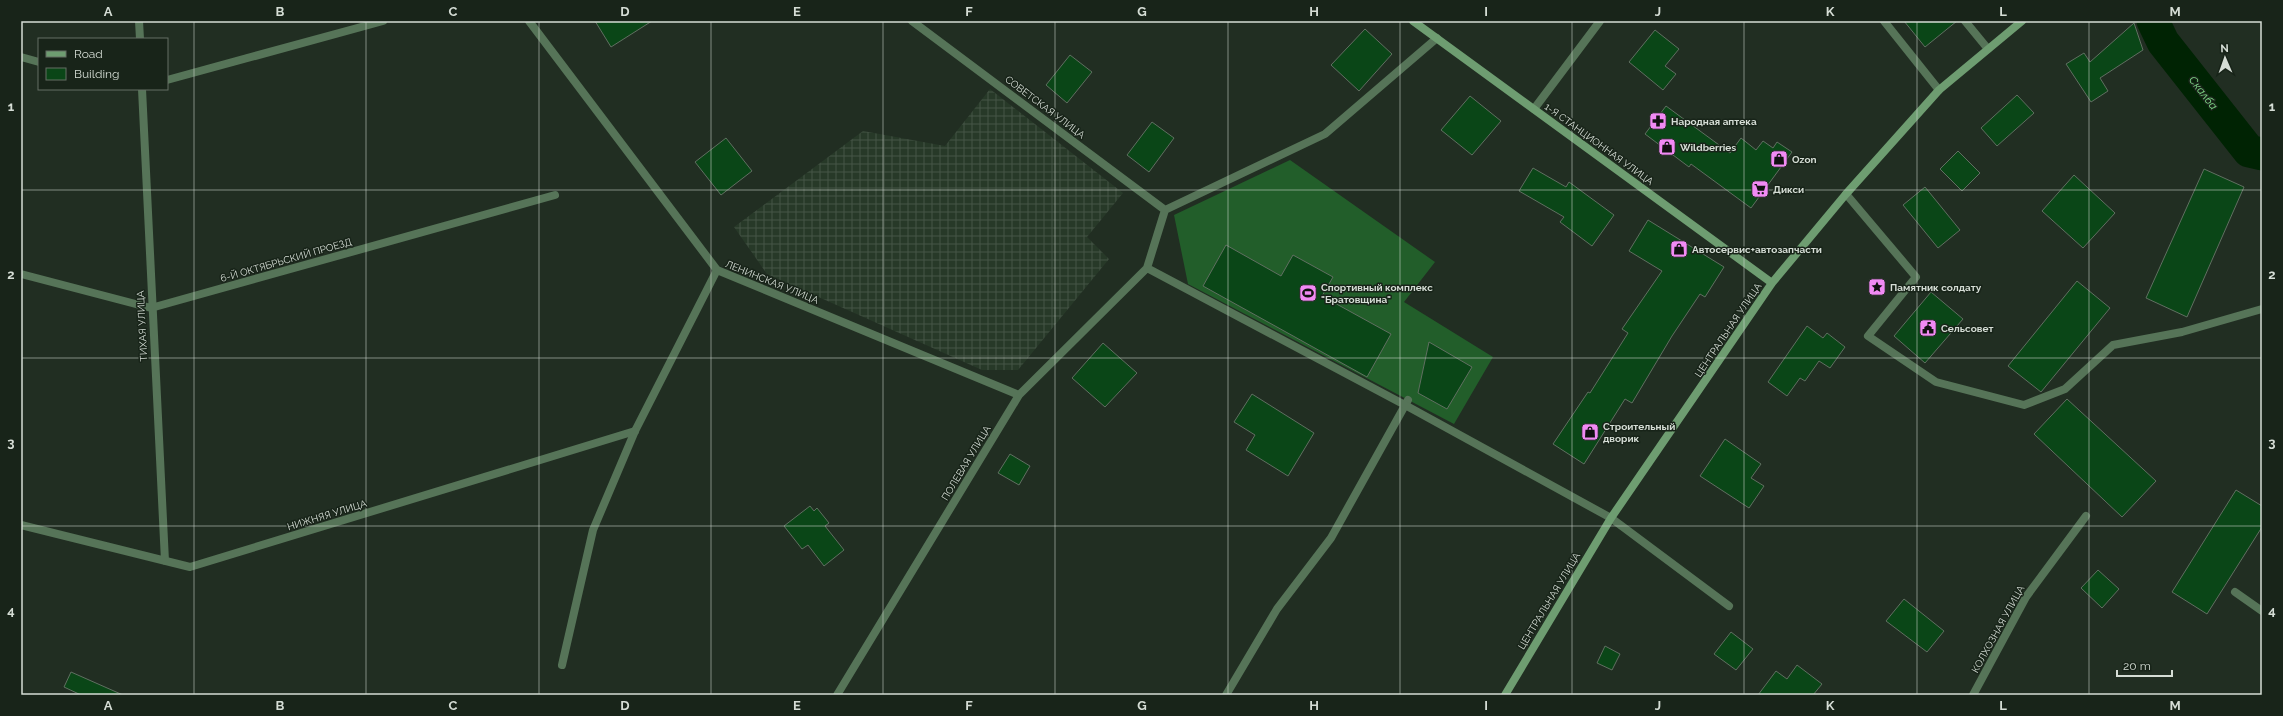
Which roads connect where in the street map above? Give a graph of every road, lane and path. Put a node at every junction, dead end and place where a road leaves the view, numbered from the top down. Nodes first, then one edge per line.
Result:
1 (139, 21) edge
2 (383, 21) edge
3 (529, 21) edge
4 (912, 21) edge
5 (1413, 21) edge
6 (1600, 21) edge
7 (1884, 21) edge
8 (1965, 21) edge
9 (2022, 21) edge
10 (140, 38) edge
11 (1437, 38) junction
12 (1988, 49) junction
13 (21, 57) edge
14 (38, 62) edge
15 (168, 80) edge
16 (142, 90) edge
17 (1939, 90) junction
18 (1534, 109) junction
19 (1846, 194) junction
20 (555, 195) dead end
21 (1165, 210) junction
22 (1147, 268) junction
23 (717, 270) junction
24 (21, 274) edge
25 (1772, 283) junction
26 (151, 308) junction
27 (2262, 309) edge
28 (1019, 395) junction
29 (1407, 403) junction
30 (636, 431) junction
31 (2086, 516) dead end
32 (1611, 518) junction
33 (21, 525) edge
34 (165, 561) junction
35 (2235, 592) dead end
36 (1729, 606) dead end
37 (2262, 611) edge
38 (562, 665) dead end
39 (837, 695) edge
40 (1226, 695) edge
41 (1505, 695) edge
42 (1973, 695) edge

1 - 10 street
2 - 15 street
3 - 23 street, ЛЕНИНСКАЯ УЛИЦА
4 - 21 street, СОВЕТСКАЯ УЛИЦА
5 - 11 main road, 1-Я СТАНЦИОННАЯ УЛИЦА
6 - 18 street
7 - 17 street
8 - 12 street
9 - 12 main road, ЦЕНТРАЛЬНАЯ УЛИЦА
11 - 18 main road, 1-Я СТАНЦИОННАЯ УЛИЦА
11 - 21 street
12 - 17 main road, ЦЕНТРАЛЬНАЯ УЛИЦА
13 - 14 street
16 - 26 street, ТИХАЯ УЛИЦА
17 - 19 main road, ЦЕНТРАЛЬНАЯ УЛИЦА
18 - 25 main road, 1-Я СТАНЦИОННАЯ УЛИЦА
19 - 25 main road, ЦЕНТРАЛЬНАЯ УЛИЦА
19 - 27 street
20 - 26 street, 6-Й ОКТЯБРЬСКИЙ ПРОЕЗД
21 - 22 street
22 - 28 street, ПОЛЕВАЯ УЛИЦА
22 - 29 street
23 - 28 street, ЛЕНИНСКАЯ УЛИЦА
23 - 30 street
24 - 26 street
25 - 32 main road, ЦЕНТРАЛЬНАЯ УЛИЦА
26 - 34 street, ТИХАЯ УЛИЦА
28 - 39 street, ПОЛЕВАЯ УЛИЦА
29 - 32 street
29 - 40 street
30 - 34 street, НИЖНЯЯ УЛИЦА
30 - 38 street
31 - 42 street, КОЛХОЗНАЯ УЛИЦА
32 - 36 street
32 - 41 main road, ЦЕНТРАЛЬНАЯ УЛИЦА
33 - 34 street, НИЖНЯЯ УЛИЦА
35 - 37 street

